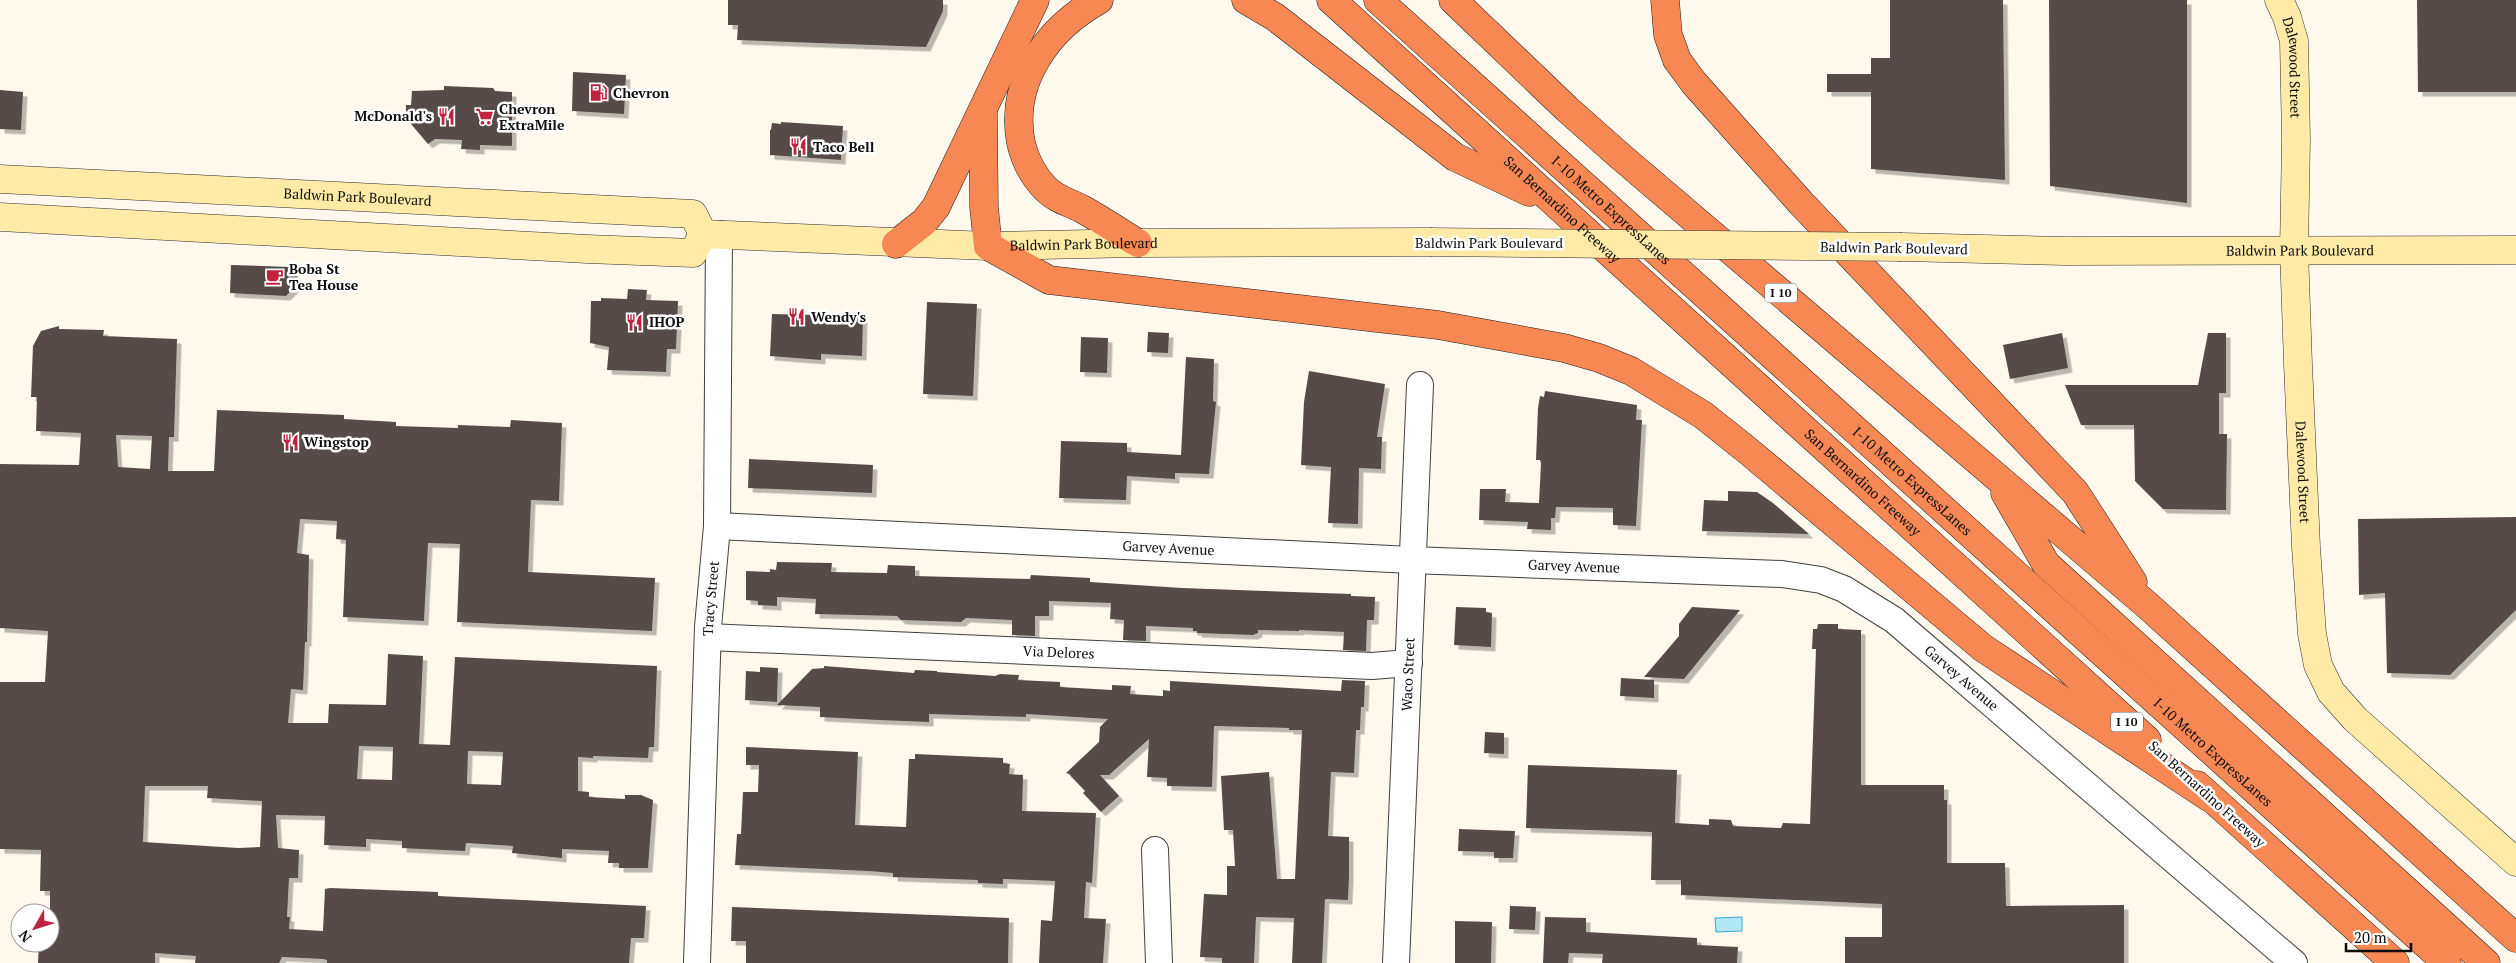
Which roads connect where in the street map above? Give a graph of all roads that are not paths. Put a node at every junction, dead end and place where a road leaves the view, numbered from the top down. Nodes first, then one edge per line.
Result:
1 (1035, 0) edge
2 (1099, 0) edge
3 (1246, 0) edge
4 (1331, 0) edge
5 (1378, 0) edge
6 (1453, 0) edge
7 (1665, 0) edge
8 (2279, 0) edge
9 (983, 112) junction
10 (0, 179) edge
11 (338, 197) junction
12 (1555, 204) junction
13 (0, 217) edge
14 (204, 228) junction
15 (711, 234) junction
16 (1138, 243) junction
17 (896, 244) junction
18 (988, 246) junction
19 (2294, 250) junction
20 (2516, 250) edge
21 (1420, 385) dead end
22 (1995, 477) junction
23 (717, 526) junction
24 (1411, 560) junction
25 (2147, 605) junction
26 (708, 637) junction
27 (1409, 663) junction
28 (2210, 798) junction
29 (1156, 850) dead end
30 (2516, 862) edge
31 (2516, 938) edge
32 (696, 963) edge
33 (1159, 963) edge
34 (1396, 963) edge
35 (2294, 963) edge
36 (2395, 963) edge
37 (2447, 963) edge
38 (2486, 963) edge

1 - 9 highway
2 - 16 highway
3 - 12 highway
4 - 12 highway, San Bernardino Freeway / I 10
5 - 37 highway, I-10 Metro ExpressLanes
6 - 22 highway, I 10
7 - 25 highway
8 - 19 main road, Dalewood Street
9 - 17 highway
9 - 18 highway
10 - 11 main road, Baldwin Park Boulevard
11 - 14 main road
11 - 15 main road, Baldwin Park Boulevard
12 - 28 highway, San Bernardino Freeway / I 10
13 - 14 main road
14 - 15 main road
15 - 17 main road, Baldwin Park Boulevard
15 - 23 street, Tracy Street
16 - 18 main road, Baldwin Park Boulevard
16 - 19 main road, Baldwin Park Boulevard, bridge
17 - 18 main road, Baldwin Park Boulevard
18 - 28 highway
19 - 20 main road, Baldwin Park Boulevard
19 - 30 main road, Dalewood Street
21 - 24 street, Waco Street
22 - 25 highway, I 10
22 - 38 highway
23 - 24 street, Garvey Avenue
23 - 26 street, Tracy Street
24 - 27 street, Waco Street
24 - 35 street, Garvey Avenue
25 - 31 highway, I 10
26 - 27 street, Via Delores
26 - 32 street, Tracy Street
27 - 34 street, Waco Street
28 - 36 highway, San Bernardino Freeway / I 10
29 - 33 street

